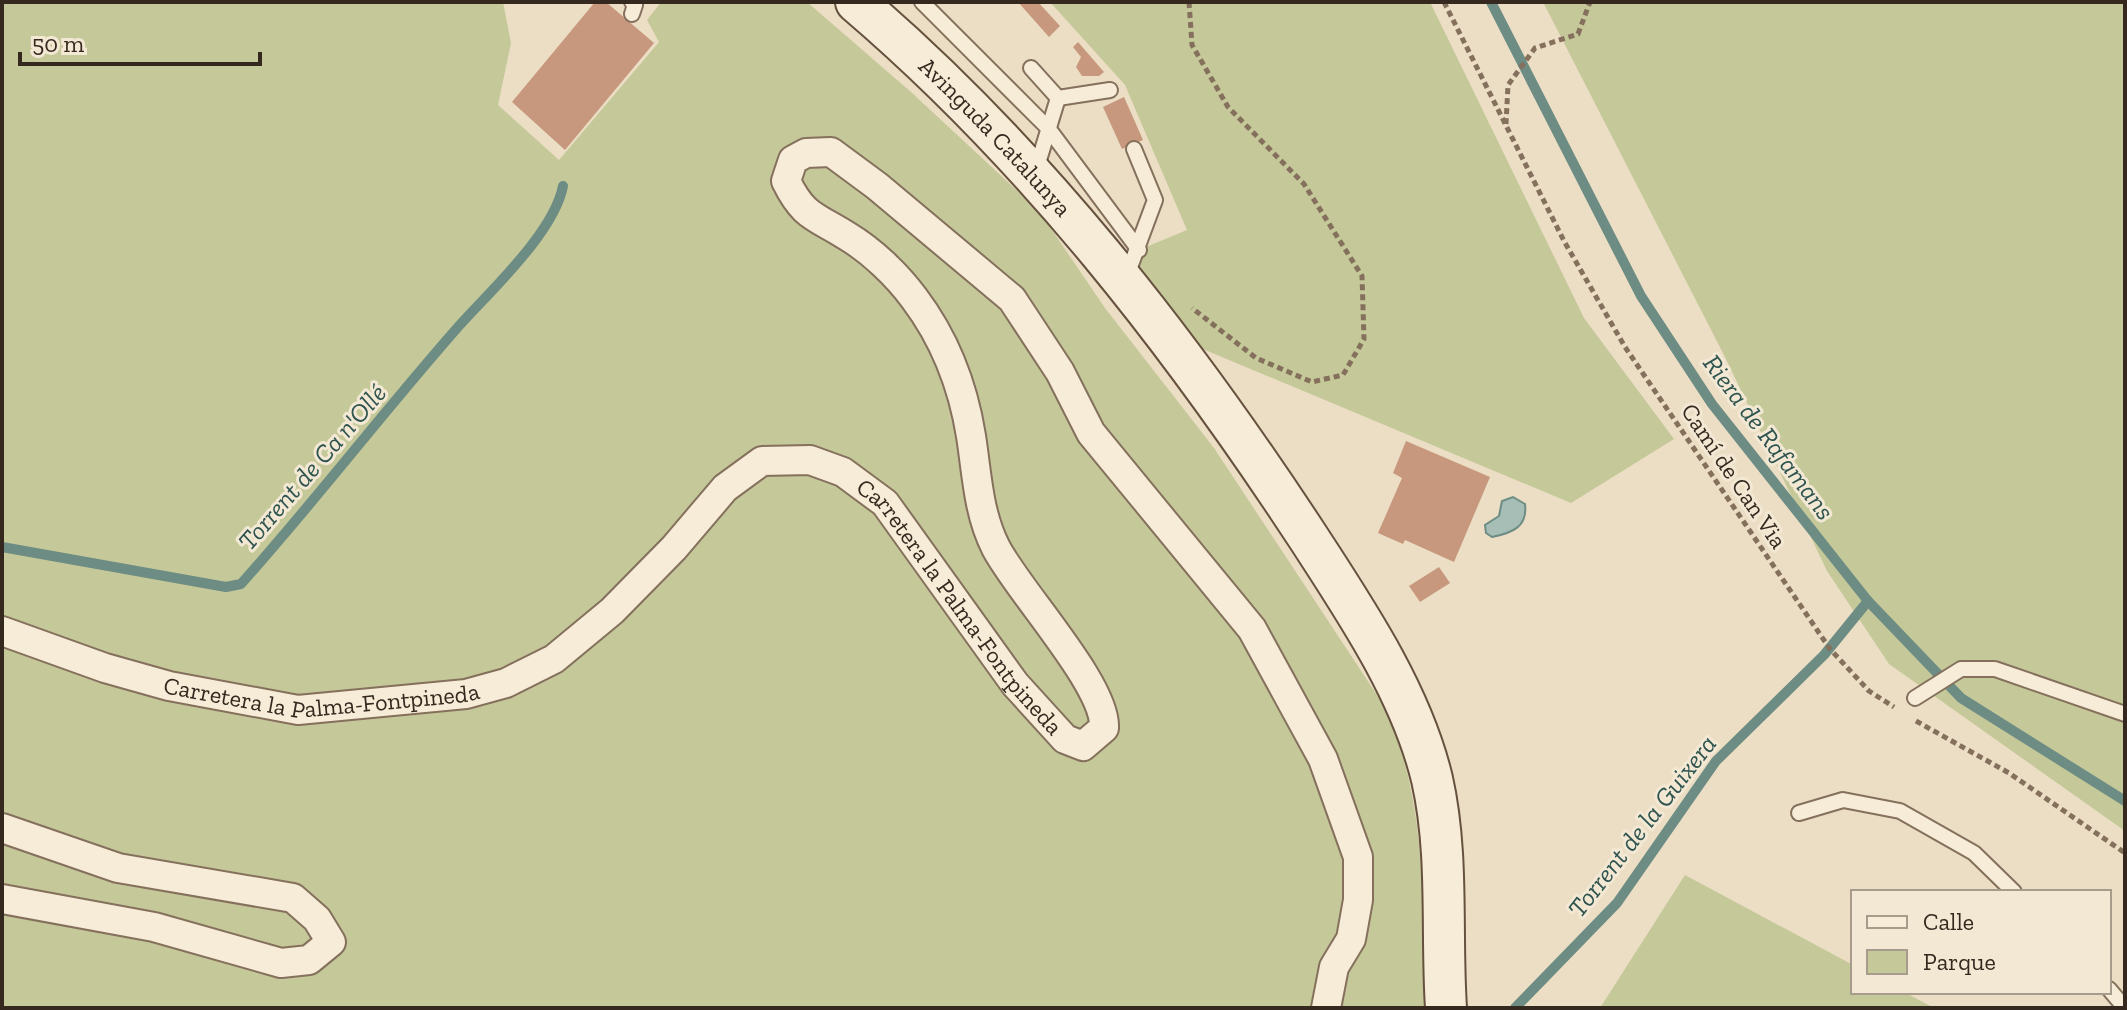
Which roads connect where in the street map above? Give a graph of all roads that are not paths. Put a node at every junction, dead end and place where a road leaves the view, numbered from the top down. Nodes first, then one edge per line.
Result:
1 (856, 2) edge
2 (922, 2) edge
3 (1031, 68) dead end
4 (1110, 90) dead end
5 (1058, 98) junction
6 (1048, 128) junction
7 (1134, 149) dead end
8 (1034, 177) junction
9 (1131, 266) junction
10 (2, 631) edge
11 (1915, 698) dead end
12 (2125, 714) edge
13 (1799, 813) dead end
14 (2, 828) edge
15 (2012, 890) edge
16 (2, 899) edge
17 (2111, 991) edge
18 (1326, 1008) edge
19 (1446, 1008) edge
20 (2125, 1008) edge

1 - 8 main road, Avinguda Catalunya
2 - 6 lane
3 - 5 lane
4 - 5 lane
5 - 6 lane
6 - 8 lane
6 - 9 lane
7 - 9 lane
8 - 9 main road, Avinguda Catalunya
9 - 19 main road, Avinguda Catalunya
10 - 18 street, Carretera la Palma-Fontpineda
11 - 12 lane
13 - 15 lane
14 - 16 street
17 - 20 lane

